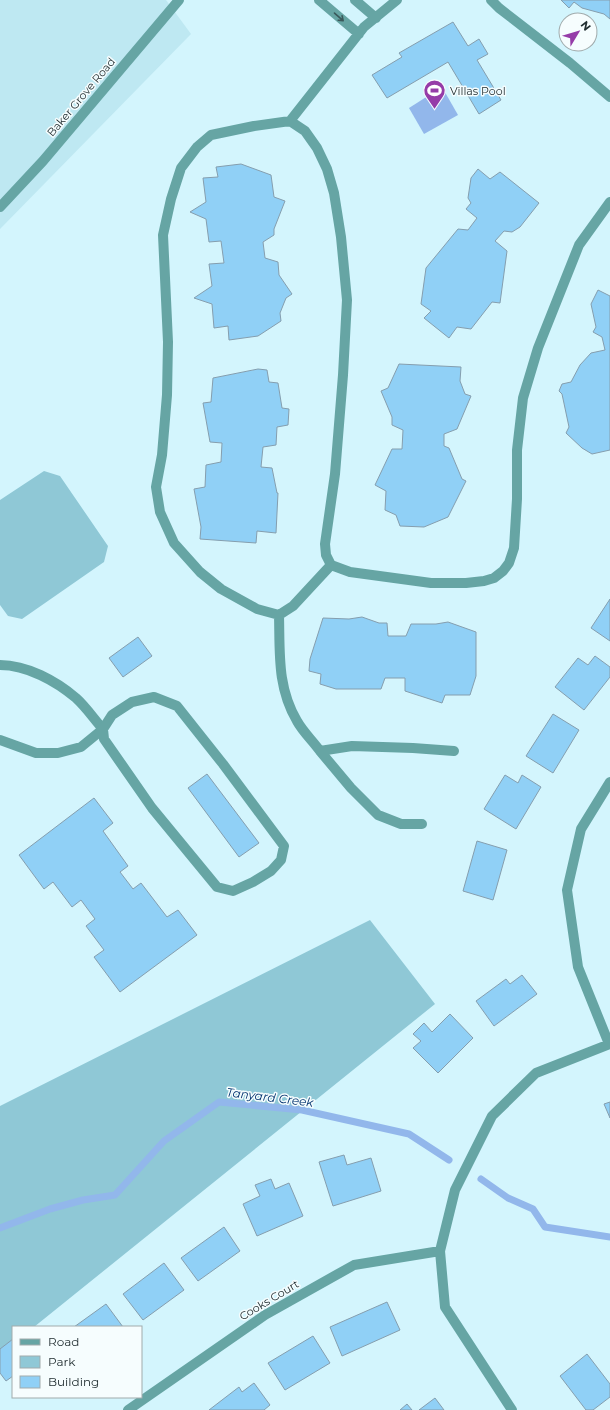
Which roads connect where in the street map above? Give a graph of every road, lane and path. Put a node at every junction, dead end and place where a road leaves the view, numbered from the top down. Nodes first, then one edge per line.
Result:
1 (179, 0) edge
2 (319, 0) edge
3 (355, 0) edge
4 (398, 0) edge
5 (491, 0) edge
6 (376, 18) junction
7 (359, 34) junction
8 (610, 97) edge
9 (290, 121) junction
10 (610, 202) edge
11 (0, 207) edge
12 (331, 565) junction
13 (279, 615) junction
14 (0, 665) edge
15 (102, 729) junction
16 (0, 740) edge
17 (320, 751) junction
18 (454, 751) dead end
19 (610, 782) edge
20 (422, 824) dead end
21 (609, 1044) edge
22 (440, 1251) junction
23 (128, 1410) edge
24 (512, 1410) edge

1 - 11 street, Baker Grove Road
2 -> 7 street
3 - 6 street
4 - 6 street
5 - 8 street
6 - 7 street
7 - 9 street
9 - 12 street
9 - 13 street
10 - 12 street
12 - 13 street
13 - 17 street
14 - 15 street
15 - 15 street
15 - 16 street
17 - 18 street
17 - 20 street
19 - 21 street
21 - 22 street
22 - 23 street, Cooks Court
22 - 24 street

